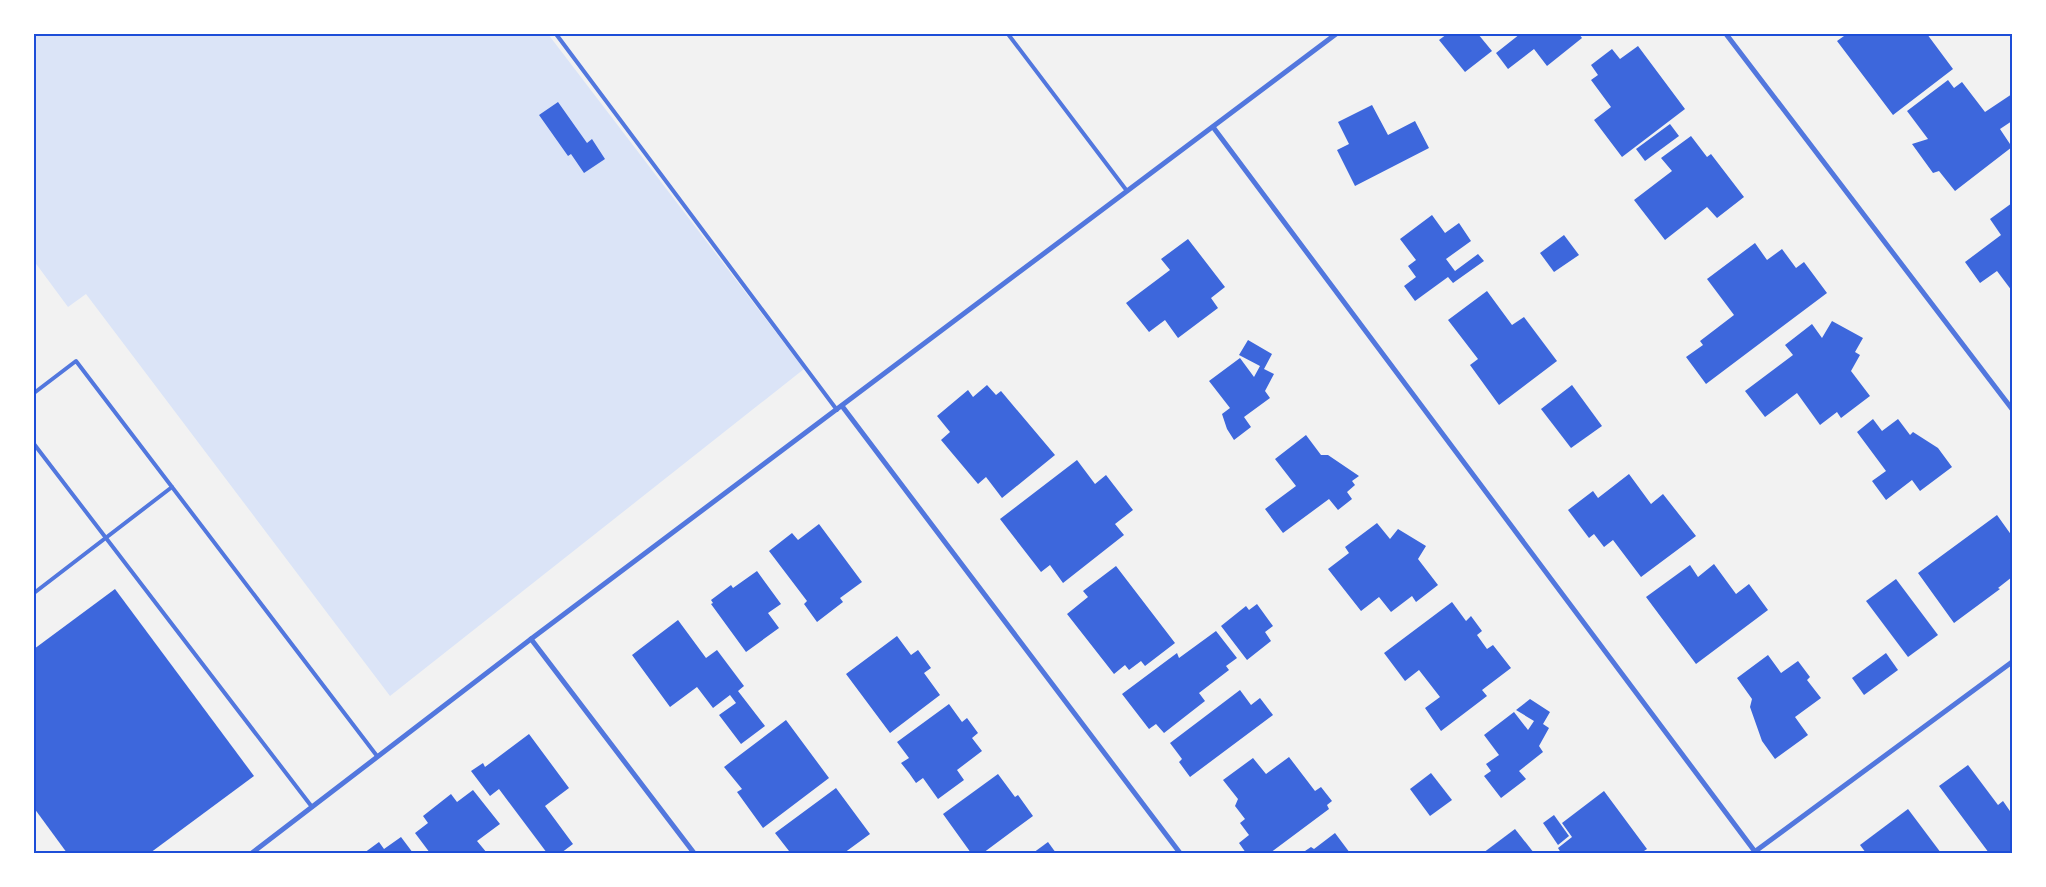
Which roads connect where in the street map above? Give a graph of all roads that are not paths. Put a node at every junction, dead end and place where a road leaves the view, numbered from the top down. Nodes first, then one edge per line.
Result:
1 (556, 34) edge
2 (1008, 34) edge
3 (1336, 34) edge
4 (1726, 34) edge
5 (1213, 127) junction
6 (1127, 192) junction
7 (34, 393) edge
8 (840, 408) junction
9 (2012, 408) edge
10 (34, 444) edge
11 (172, 487) junction
12 (106, 538) junction
13 (34, 593) edge
14 (531, 639) junction
15 (2012, 662) edge
16 (377, 756) junction
17 (312, 807) junction
18 (252, 853) edge
19 (694, 853) edge
20 (1180, 853) edge
21 (1754, 853) edge

1 - 8 lane
2 - 6 lane
3 - 5 street
4 - 9 street
5 - 6 street
5 - 21 street
6 - 8 street
7 - 11 lane
8 - 14 street
8 - 20 street
10 - 12 lane
11 - 12 lane
11 - 16 lane
12 - 13 lane
12 - 17 lane
14 - 16 street
14 - 19 street
15 - 21 street
16 - 17 street
17 - 18 street

